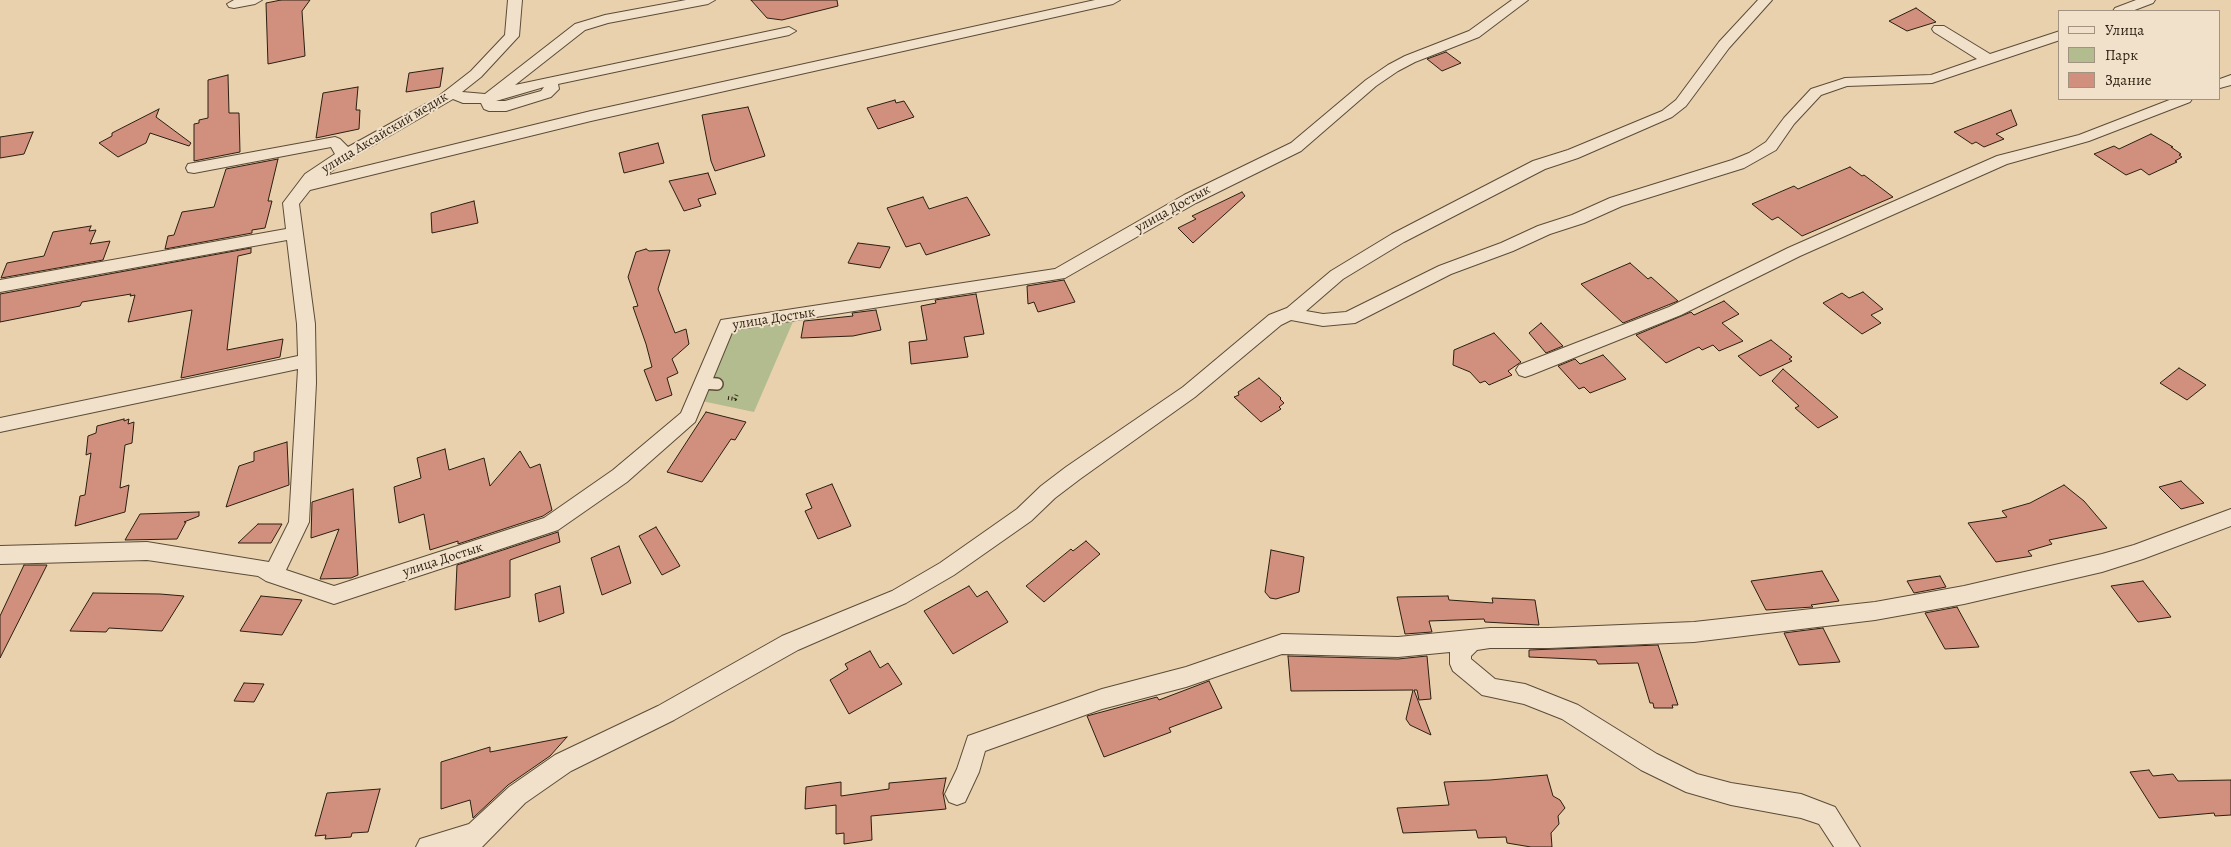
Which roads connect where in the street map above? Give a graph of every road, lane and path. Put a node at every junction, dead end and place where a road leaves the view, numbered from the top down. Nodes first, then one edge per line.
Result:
1 (255, 0) edge
2 (515, 0) edge
3 (708, 0) edge
4 (1113, 0) edge
5 (1521, 0) edge
6 (1765, 0) edge
7 (2148, 0) edge
8 (234, 4) dead end
9 (2123, 10) edge
10 (1939, 29) dead end
11 (788, 31) dead end
12 (2058, 36) edge
13 (1987, 60) junction
14 (452, 93) junction
15 (488, 99) junction
16 (2182, 100) edge
17 (343, 156) junction
18 (194, 168) dead end
19 (304, 186) junction
20 (294, 233) junction
21 (0, 286) edge
22 (1293, 312) junction
23 (306, 361) junction
24 (1524, 370) dead end
25 (0, 425) edge
26 (2231, 517) edge
27 (0, 554) edge
28 (273, 575) junction
29 (1471, 641) junction
30 (1420, 645) junction
31 (1468, 671) junction
32 (957, 794) dead end
33 (472, 841) edge
34 (428, 847) edge
35 (1848, 847) edge

1 - 8 street
2 - 14 street, улица Аксайский медик
3 - 15 street
4 - 19 street
5 - 28 street, улица Достык
6 - 22 street
7 - 9 street
10 - 13 street
11 - 15 street
12 - 13 street
13 - 22 street
14 - 15 street
14 - 17 street, улица Аксайский медик
16 - 24 street
17 - 18 street
17 - 19 street, улица Аксайский медик
19 - 20 street, улица Аксайский медик
20 - 21 street
20 - 23 street, улица Аксайский медик
22 - 33 street
23 - 25 street
23 - 28 street, улица Аксайский медик
26 - 29 street
27 - 28 street, улица Достык
29 - 30 street
29 - 31 street
30 - 31 street
30 - 32 street
31 - 35 street
33 - 34 street

